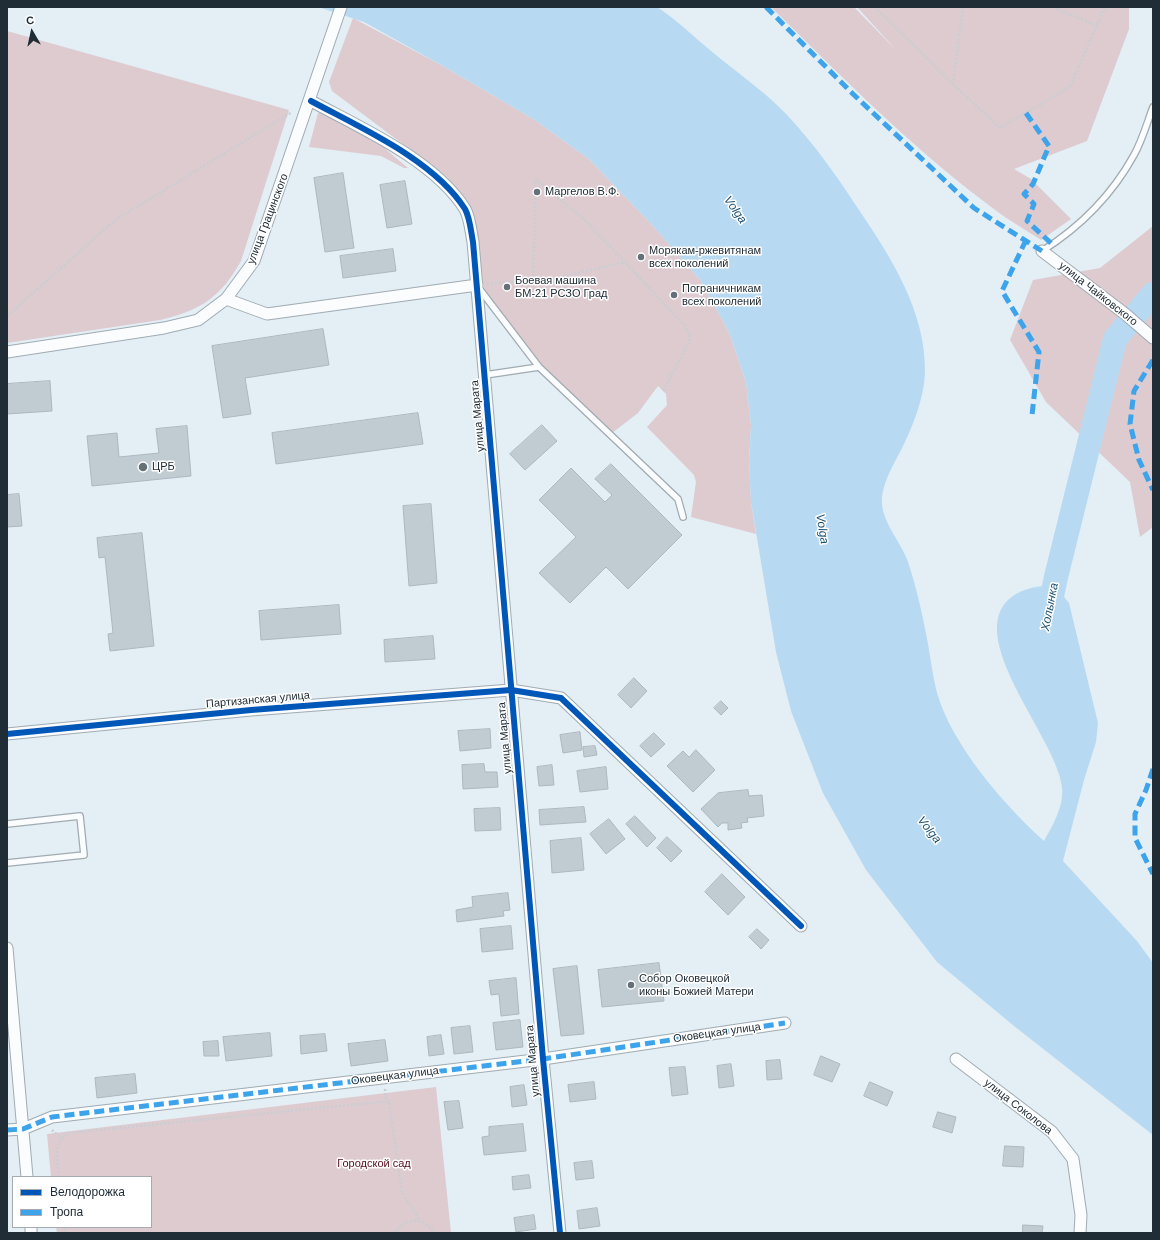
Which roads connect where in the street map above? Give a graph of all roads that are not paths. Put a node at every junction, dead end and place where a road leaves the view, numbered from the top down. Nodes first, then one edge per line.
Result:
1 (341, 7) edge
2 (310, 101) junction
3 (1153, 107) edge
4 (1042, 251) joint
5 (477, 285) junction
6 (226, 299) junction
7 (1153, 338) edge
8 (7, 352) edge
9 (539, 367) junction
10 (484, 375) junction
11 (683, 517) dead end
12 (511, 690) junction
13 (7, 734) edge
14 (7, 824) edge
15 (7, 863) edge
16 (802, 926) dead end
17 (7, 948) edge
18 (785, 1024) dead end
19 (543, 1059) junction
20 (956, 1059) dead end
21 (22, 1129) junction
22 (7, 1130) edge
23 (27, 1176) edge
24 (560, 1233) edge
25 (1080, 1233) edge

1 - 2 street, улица Грацинского
2 - 5 street, улица Марата
2 - 6 street, улица Грацинского
3 - 4 lane
4 - 7 street, улица Чайковского
5 - 6 street
5 - 9 lane
5 - 10 street, улица Марата
6 - 8 street, улица Грацинского
9 - 10 lane
9 - 11 lane
10 - 12 street, улица Марата
12 - 13 street, Партизанская улица
12 - 16 street, Партизанская улица
12 - 19 street, улица Марата
14 - 15 lane
17 - 21 street
18 - 19 street, Оковецкая улица
19 - 21 street, Оковецкая улица
19 - 24 street, улица Марата
20 - 25 street, улица Соколова
21 - 22 street, Оковецкая улица
21 - 23 street

